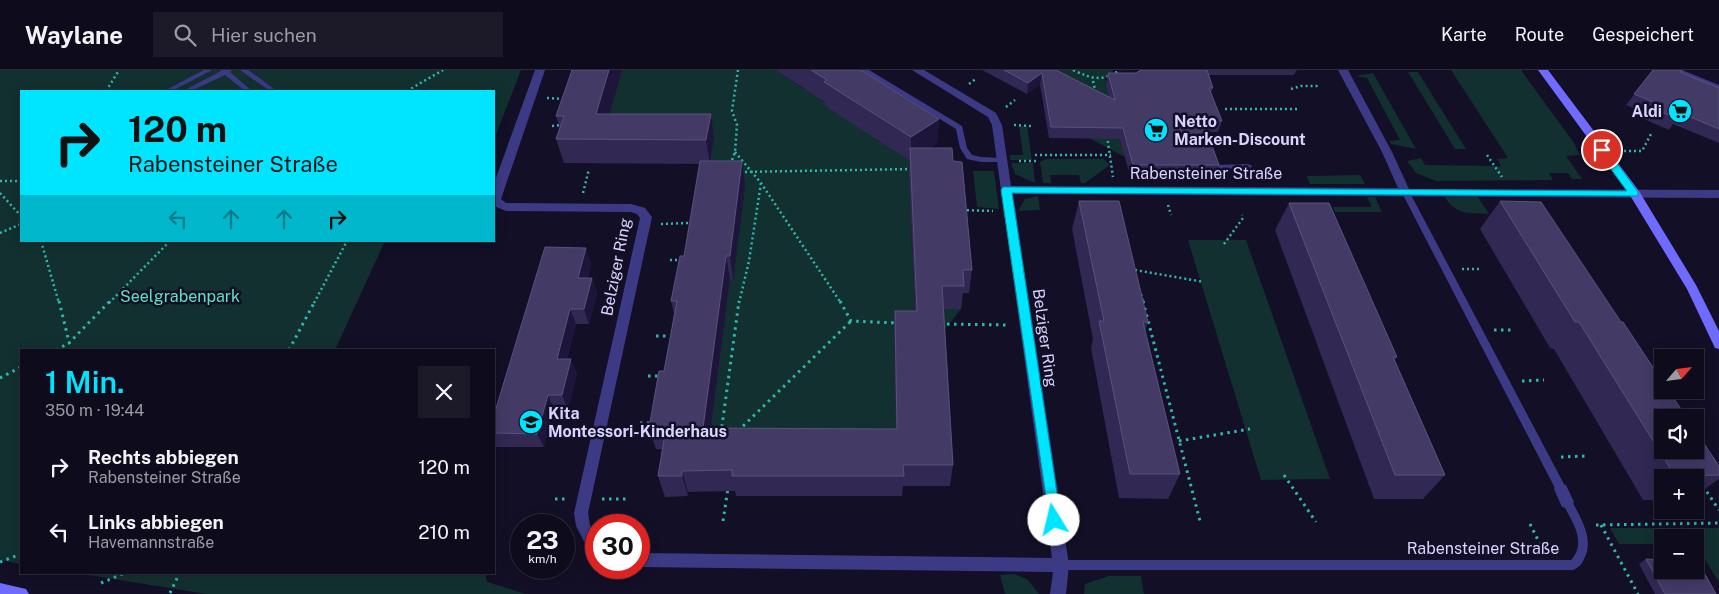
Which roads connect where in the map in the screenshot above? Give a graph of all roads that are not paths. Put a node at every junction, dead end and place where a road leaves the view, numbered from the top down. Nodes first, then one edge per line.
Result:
1 (209, 70) edge
2 (243, 70) edge
3 (540, 70) edge
4 (864, 70) edge
5 (917, 70) edge
6 (1343, 70) edge
7 (1543, 70) edge
8 (1676, 70) edge
9 (225, 71) edge
10 (1719, 87) edge
11 (169, 90) edge
12 (188, 90) edge
13 (248, 90) edge
14 (273, 90) edge
15 (1006, 161) junction
16 (1248, 166) dead end
17 (1216, 167) edge
18 (1006, 190) junction
19 (1405, 191) junction
20 (1635, 194) junction
21 (1719, 194) edge
22 (1719, 344) edge
23 (585, 530) edge
24 (650, 560) edge
25 (1061, 565) junction
26 (0, 590) edge
27 (21, 594) edge
28 (1058, 594) edge

1 - 11 lane
2 - 14 lane
3 - 23 street, Belziger Ring
4 - 15 lane
5 - 15 street, Belziger Ring
6 - 19 street, Rabensteiner Straße
7 - 20 main road
8 - 10 lane
9 - 12 lane
9 - 13 lane
15 - 18 street, Belziger Ring
16 - 17 lane
18 - 19 street, Rabensteiner Straße
18 - 25 street, Belziger Ring
19 - 20 street, Rabensteiner Straße
19 - 25 lane, Rabensteiner Straße
20 - 21 street, Rabensteiner Straße
20 - 22 main road
24 - 25 street
25 - 28 street, Belziger Ring
26 - 27 main road

